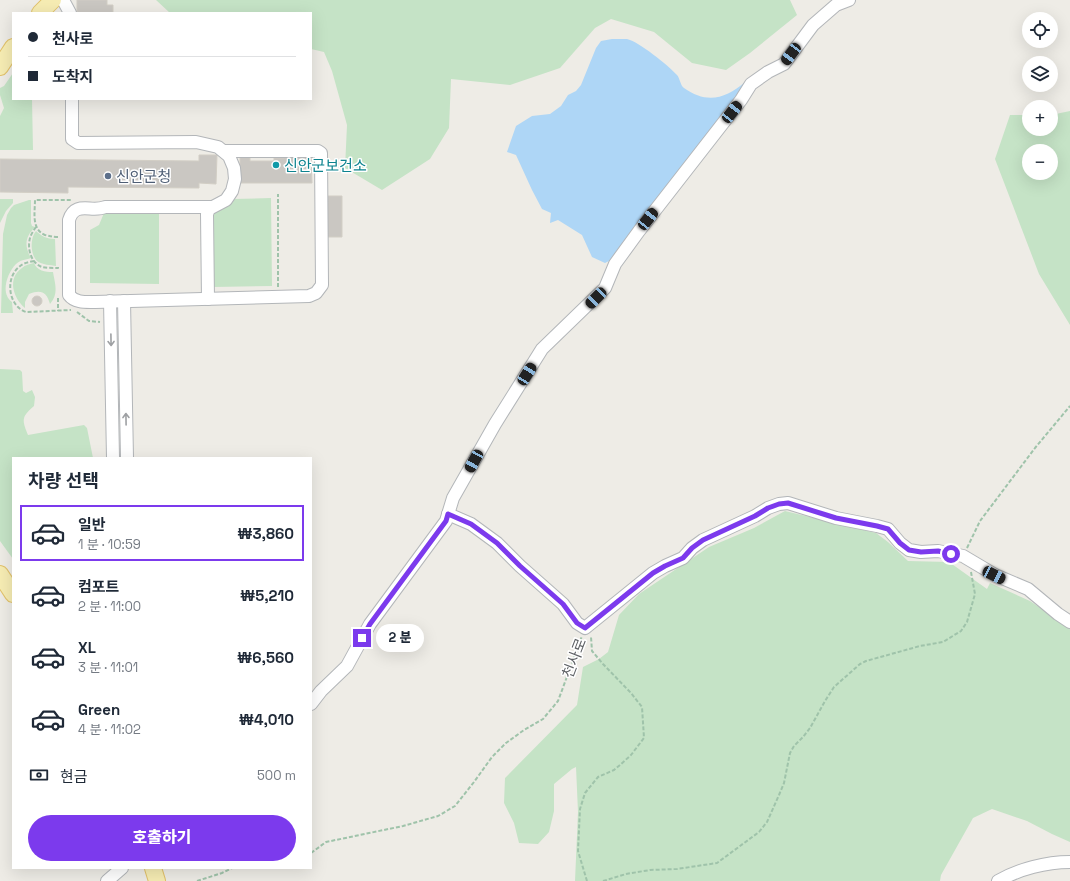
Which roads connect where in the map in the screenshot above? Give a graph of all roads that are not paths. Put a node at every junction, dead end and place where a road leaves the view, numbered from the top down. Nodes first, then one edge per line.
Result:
1 (53, 0) edge
2 (63, 0) edge
3 (849, 0) edge
4 (41, 12) edge
5 (69, 12) edge
6 (12, 49) edge
7 (0, 67) edge
8 (72, 100) edge
9 (224, 151) junction
10 (211, 207) junction
11 (208, 299) junction
12 (110, 301) junction
13 (124, 301) junction
14 (113, 457) edge
15 (127, 457) edge
16 (448, 514) junction
17 (0, 574) edge
18 (12, 592) edge
19 (1070, 622) edge
20 (312, 703) edge
21 (1070, 862) edge
22 (121, 869) edge
23 (153, 869) edge
24 (107, 881) edge
25 (157, 881) edge
26 (998, 881) edge

1 - 4 main road
2 - 5 street
3 - 16 street
6 - 7 main road
8 - 9 street
9 - 10 street
9 - 11 street
10 - 11 street
10 - 12 street
11 - 13 street
12 - 13 street
12 -> 14 street
15 -> 13 street
16 - 19 street, 천사로
16 - 20 street
17 - 18 main road
21 - 26 street
22 - 24 street
23 - 25 main road

